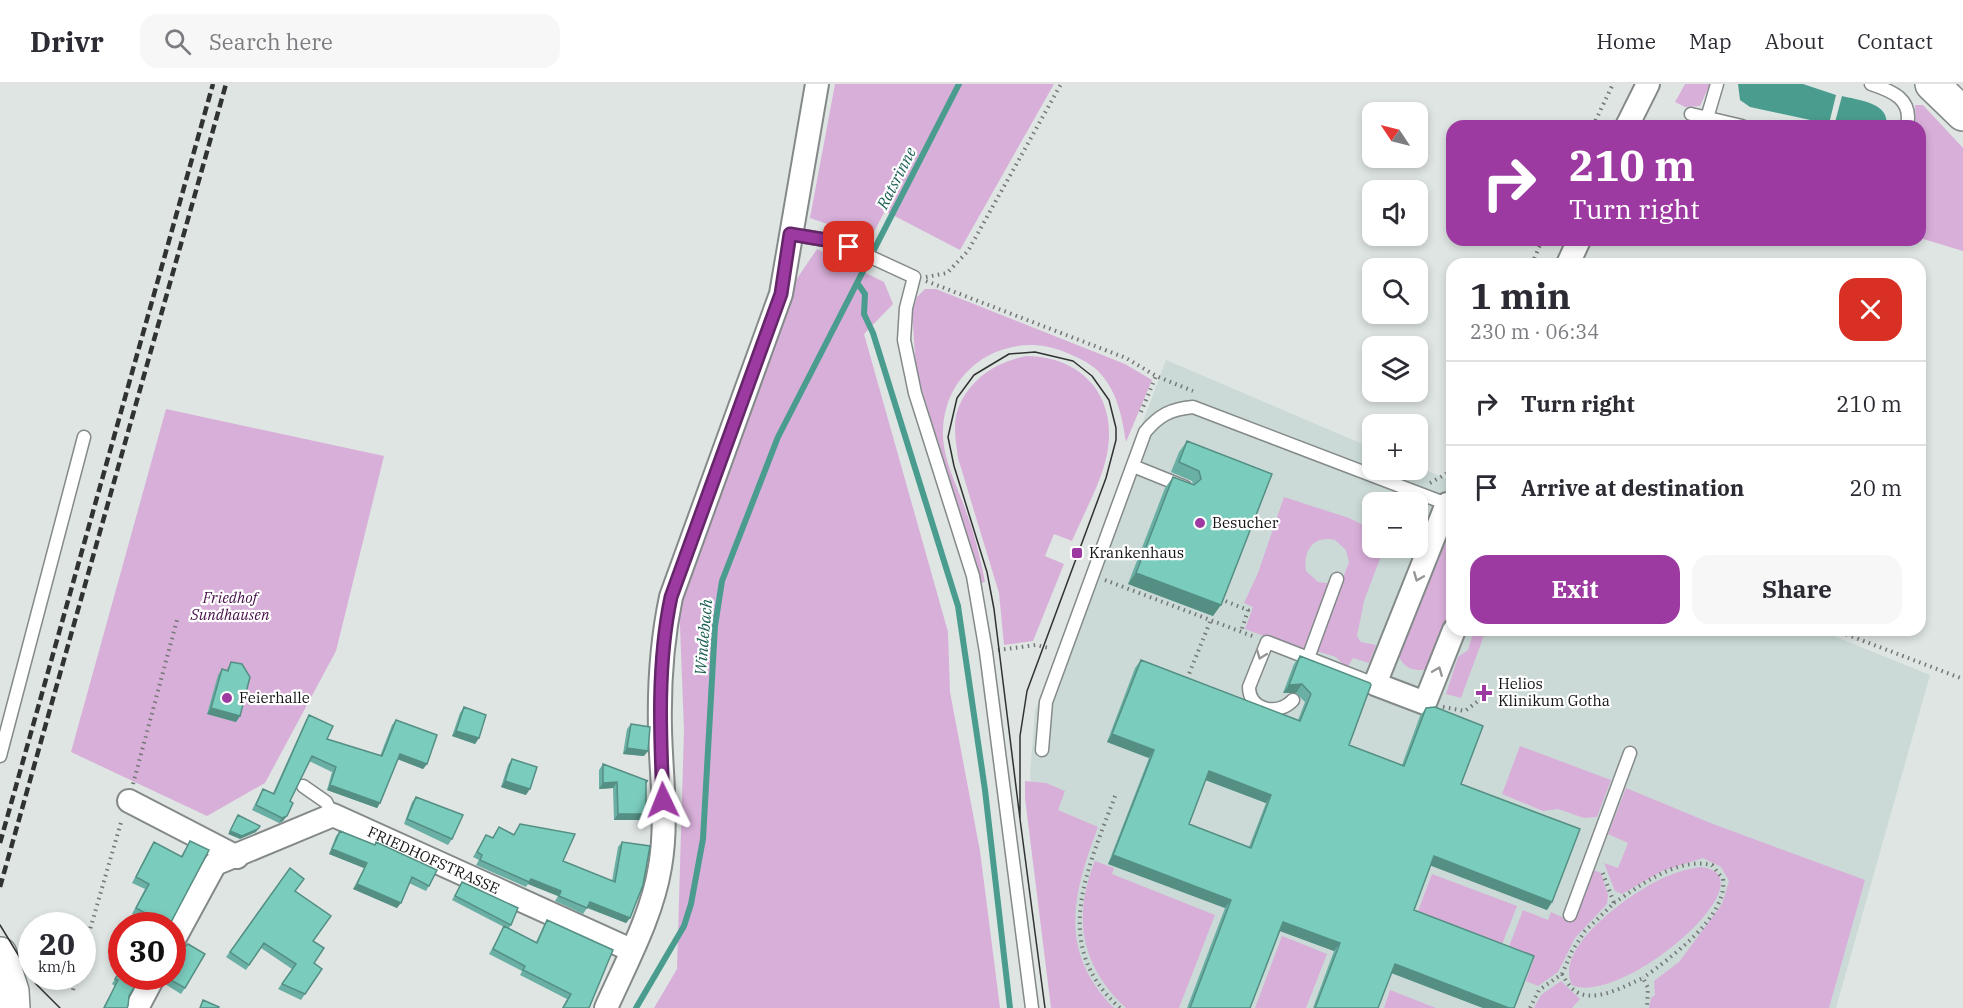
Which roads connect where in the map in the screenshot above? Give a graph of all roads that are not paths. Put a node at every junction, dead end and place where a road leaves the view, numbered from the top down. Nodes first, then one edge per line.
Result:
1 (817, 84) edge
2 (1648, 84) edge
3 (1717, 84) edge
4 (1871, 84) edge
5 (1932, 84) edge
6 (1691, 114) dead end
7 (1963, 114) edge
8 (1707, 118) junction
9 (1631, 120) edge
10 (1716, 120) edge
11 (1908, 120) edge
12 (790, 234) junction
13 (84, 437) dead end
14 (1133, 466) junction
15 (1186, 487) edge
16 (1446, 503) edge
17 (1446, 515) edge
18 (1337, 579) dead end
19 (1452, 636) edge
20 (1308, 658) junction
21 (1375, 684) junction
22 (1293, 700) edge
23 (1041, 750) dead end
24 (1630, 753) dead end
25 (0, 756) edge
26 (303, 786) edge
27 (129, 801) dead end
28 (333, 815) junction
29 (237, 857) junction
30 (1570, 915) dead end
31 (186, 917) edge
32 (631, 950) junction
33 (0, 954) edge
34 (147, 990) edge
35 (13, 1008) edge
36 (137, 1008) edge
37 (606, 1008) edge
38 (1032, 1008) edge

1 - 12 street
2 - 9 street
3 - 8 lane
4 - 11 lane
5 - 7 street
6 - 8 lane
8 - 10 lane
12 - 32 street
12 - 38 lane
13 - 25 lane
14 - 15 lane
14 - 16 lane
14 - 23 lane
17 -> 21 street
18 - 20 lane
21 -> 19 street
20 - 21 lane
20 -> 22 lane
24 - 30 lane
26 - 28 lane
27 - 29 street
28 - 29 street
28 - 32 street, FRIEDHOFSTRASSE
29 - 31 street
32 - 37 street
33 - 35 street
34 - 36 street

